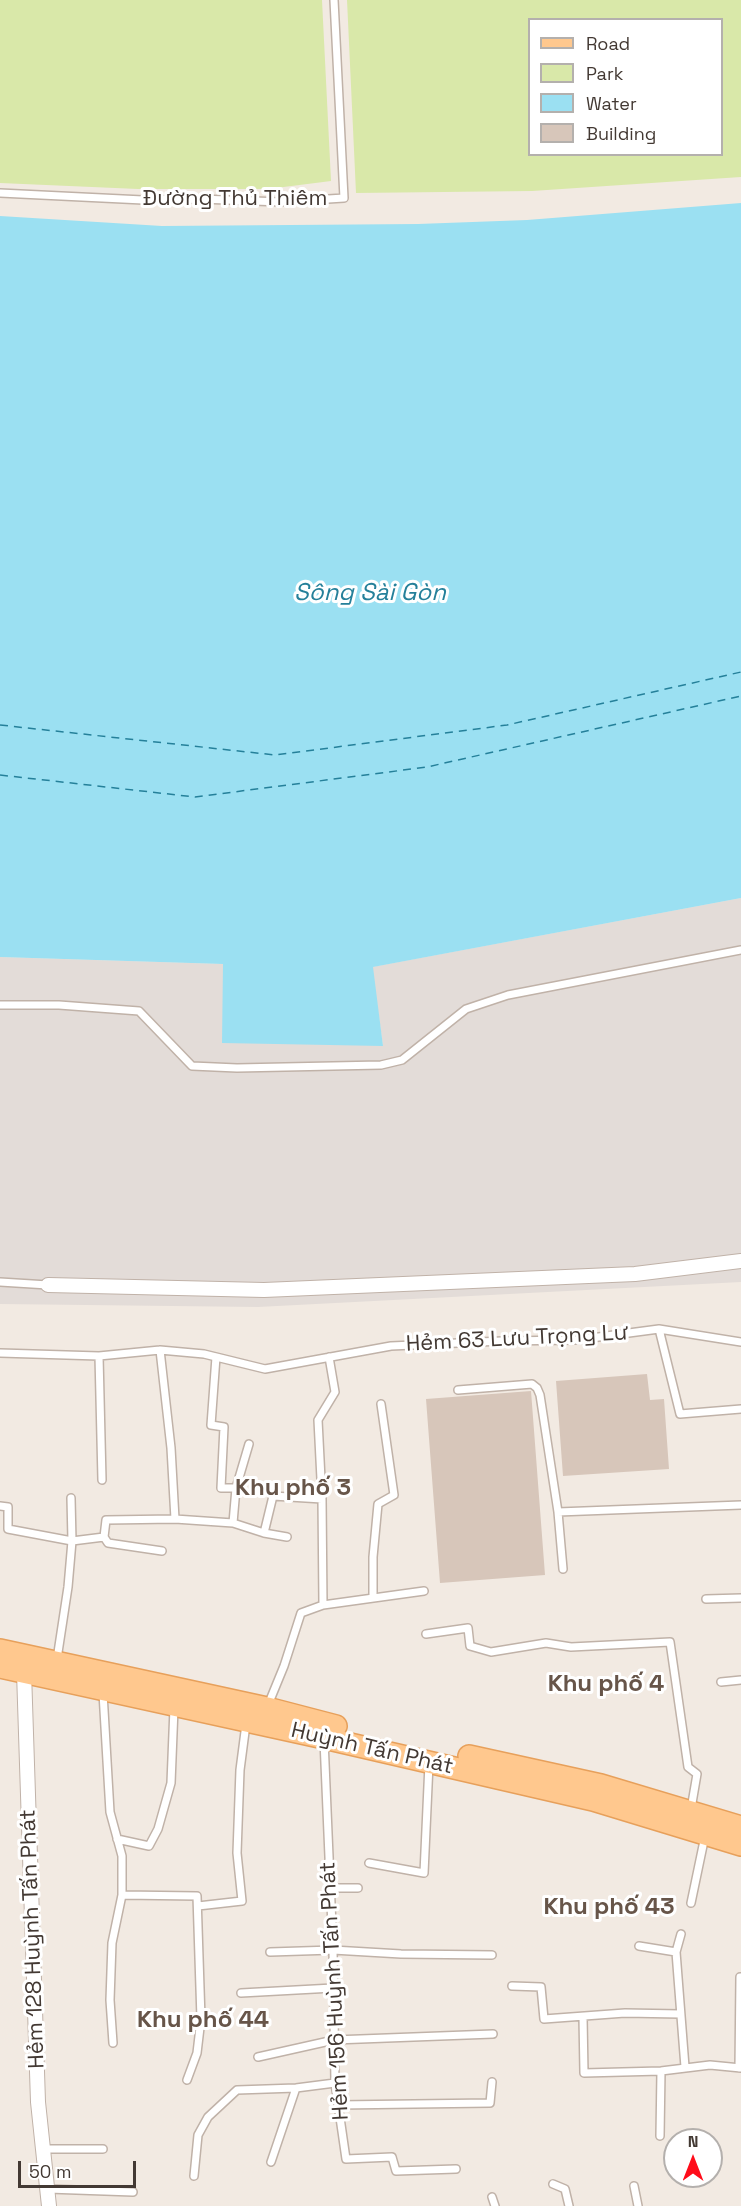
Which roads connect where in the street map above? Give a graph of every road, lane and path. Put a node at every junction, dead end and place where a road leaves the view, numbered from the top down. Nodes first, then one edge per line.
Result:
1 (334, 0) edge
2 (0, 193) edge
3 (741, 950) edge
4 (0, 1005) edge
5 (741, 1261) edge
6 (0, 1281) edge
7 (48, 1285) joint
8 (659, 1329) junction
9 (741, 1342) edge
10 (160, 1350) junction
11 (0, 1353) edge
12 (99, 1356) junction
13 (216, 1357) junction
14 (329, 1357) junction
15 (458, 1390) dead end
16 (381, 1404) dead end
17 (741, 1409) edge
18 (249, 1444) dead end
19 (102, 1480) dead end
20 (236, 1488) junction
21 (71, 1498) dead end
22 (322, 1499) junction
23 (741, 1505) edge
24 (4, 1506) edge
25 (558, 1512) junction
26 (175, 1519) junction
27 (233, 1523) junction
28 (264, 1533) junction
29 (104, 1537) junction
30 (287, 1537) dead end
31 (72, 1541) junction
32 (162, 1551) dead end
33 (563, 1569) dead end
34 (424, 1591) dead end
35 (373, 1598) junction
36 (741, 1598) edge
37 (706, 1599) dead end
38 (323, 1605) junction
39 (426, 1634) dead end
40 (0, 1650) edge
41 (0, 1667) edge
42 (24, 1672) junction
43 (65, 1673) junction
44 (741, 1680) edge
45 (721, 1682) dead end
46 (103, 1690) junction
47 (174, 1705) junction
48 (267, 1708) junction
49 (246, 1720) junction
50 (324, 1731) junction
51 (429, 1761) junction
52 (702, 1821) junction
53 (741, 1827) edge
54 (117, 1839) junction
55 (741, 1845) edge
56 (369, 1863) dead end
57 (330, 1888) junction
58 (358, 1888) dead end
59 (122, 1895) junction
60 (691, 1903) dead end
61 (198, 1906) junction
62 (681, 1934) dead end
63 (639, 1946) dead end
64 (333, 1950) junction
65 (270, 1952) dead end
66 (676, 1952) junction
67 (492, 1955) dead end
68 (740, 1977) edge
69 (512, 1986) dead end
70 (333, 1988) junction
71 (242, 1993) dead end
72 (680, 2014) junction
73 (582, 2017) junction
74 (493, 2034) dead end
75 (334, 2040) junction
76 (113, 2043) dead end
77 (258, 2056) dead end
78 (685, 2067) junction
79 (740, 2068) edge
80 (661, 2071) junction
81 (187, 2080) dead end
82 (492, 2082) dead end
83 (335, 2083) junction
84 (296, 2088) junction
85 (338, 2105) junction
86 (660, 2136) dead end
87 (43, 2149) junction
88 (103, 2149) dead end
89 (271, 2162) dead end
90 (456, 2169) dead end
91 (194, 2176) dead end
92 (553, 2184) dead end
93 (634, 2186) dead end
94 (48, 2189) junction
95 (133, 2192) dead end
96 (492, 2197) dead end
97 (49, 2206) edge
98 (495, 2206) edge
99 (569, 2206) edge
100 (638, 2206) edge

1 - 2 lane, Đường Thủ Thiêm
3 - 4 lane
5 - 7 street
6 - 7 lane
8 - 9 lane
8 - 14 lane, Hẻm 63 Lưu Trọng Lư
8 - 17 lane, Hẻm 63 Lưu Trọng Lư
10 - 12 lane
10 - 13 lane
10 - 26 lane
11 - 12 lane
12 - 19 lane
13 - 14 lane, Hẻm 63 Lưu Trọng Lư
13 - 20 lane
14 - 22 lane
15 - 25 lane
16 - 35 lane
18 - 20 lane
20 - 27 lane
21 - 31 lane
22 - 28 lane
22 - 38 lane
23 - 25 lane
24 - 31 lane
25 - 33 lane
26 - 27 lane
26 - 29 lane
27 - 28 lane
28 - 30 lane
29 - 31 lane
29 - 32 lane
31 - 43 lane
34 - 35 lane
35 - 38 lane
36 - 37 lane
38 - 48 lane
39 - 52 lane
40 - 43 main road, Huỳnh Tấn Phát
41 - 42 main road, Huỳnh Tấn Phát
42 - 43 main road, Huỳnh Tấn Phát
42 - 87 street, Hẻm 128 Huỳnh Tấn Phát
43 - 46 main road, Huỳnh Tấn Phát
43 - 48 main road, Huỳnh Tấn Phát
44 - 45 lane
46 - 47 main road, Huỳnh Tấn Phát
46 - 54 lane
47 - 49 main road, Huỳnh Tấn Phát
47 - 54 lane
48 - 50 main road, Huỳnh Tấn Phát
49 - 50 main road, Huỳnh Tấn Phát
49 - 61 lane
50 - 51 main road, Huỳnh Tấn Phát
50 - 52 main road, Huỳnh Tấn Phát
50 - 57 lane, Hẻm 156 Huỳnh Tấn Phát
51 - 52 main road, Huỳnh Tấn Phát
51 - 56 lane
52 - 53 main road, Huỳnh Tấn Phát
52 - 55 main road, Huỳnh Tấn Phát
52 - 60 lane
54 - 59 lane
57 - 58 lane
57 - 64 lane, Hẻm 156 Huỳnh Tấn Phát
59 - 61 lane
59 - 76 lane
61 - 81 lane
62 - 66 lane
63 - 66 lane
64 - 65 lane
64 - 67 lane
64 - 70 lane, Hẻm 156 Huỳnh Tấn Phát
66 - 72 lane
68 - 79 lane
69 - 73 lane
70 - 71 lane
70 - 75 lane, Hẻm 156 Huỳnh Tấn Phát
72 - 73 lane
72 - 78 lane
73 - 80 lane
74 - 75 lane
75 - 77 lane
75 - 83 lane, Hẻm 156 Huỳnh Tấn Phát
78 - 79 lane
78 - 80 lane
80 - 86 lane
82 - 85 lane
83 - 84 lane
83 - 85 lane, Hẻm 156 Huỳnh Tấn Phát
84 - 89 lane
84 - 91 lane
85 - 90 lane, Hẻm 156 Huỳnh Tấn Phát
87 - 88 lane
87 - 94 street, Hẻm 128 Huỳnh Tấn Phát
92 - 99 lane
93 - 100 lane
94 - 95 lane
94 - 97 street, Hẻm 128 Huỳnh Tấn Phát
96 - 98 lane

